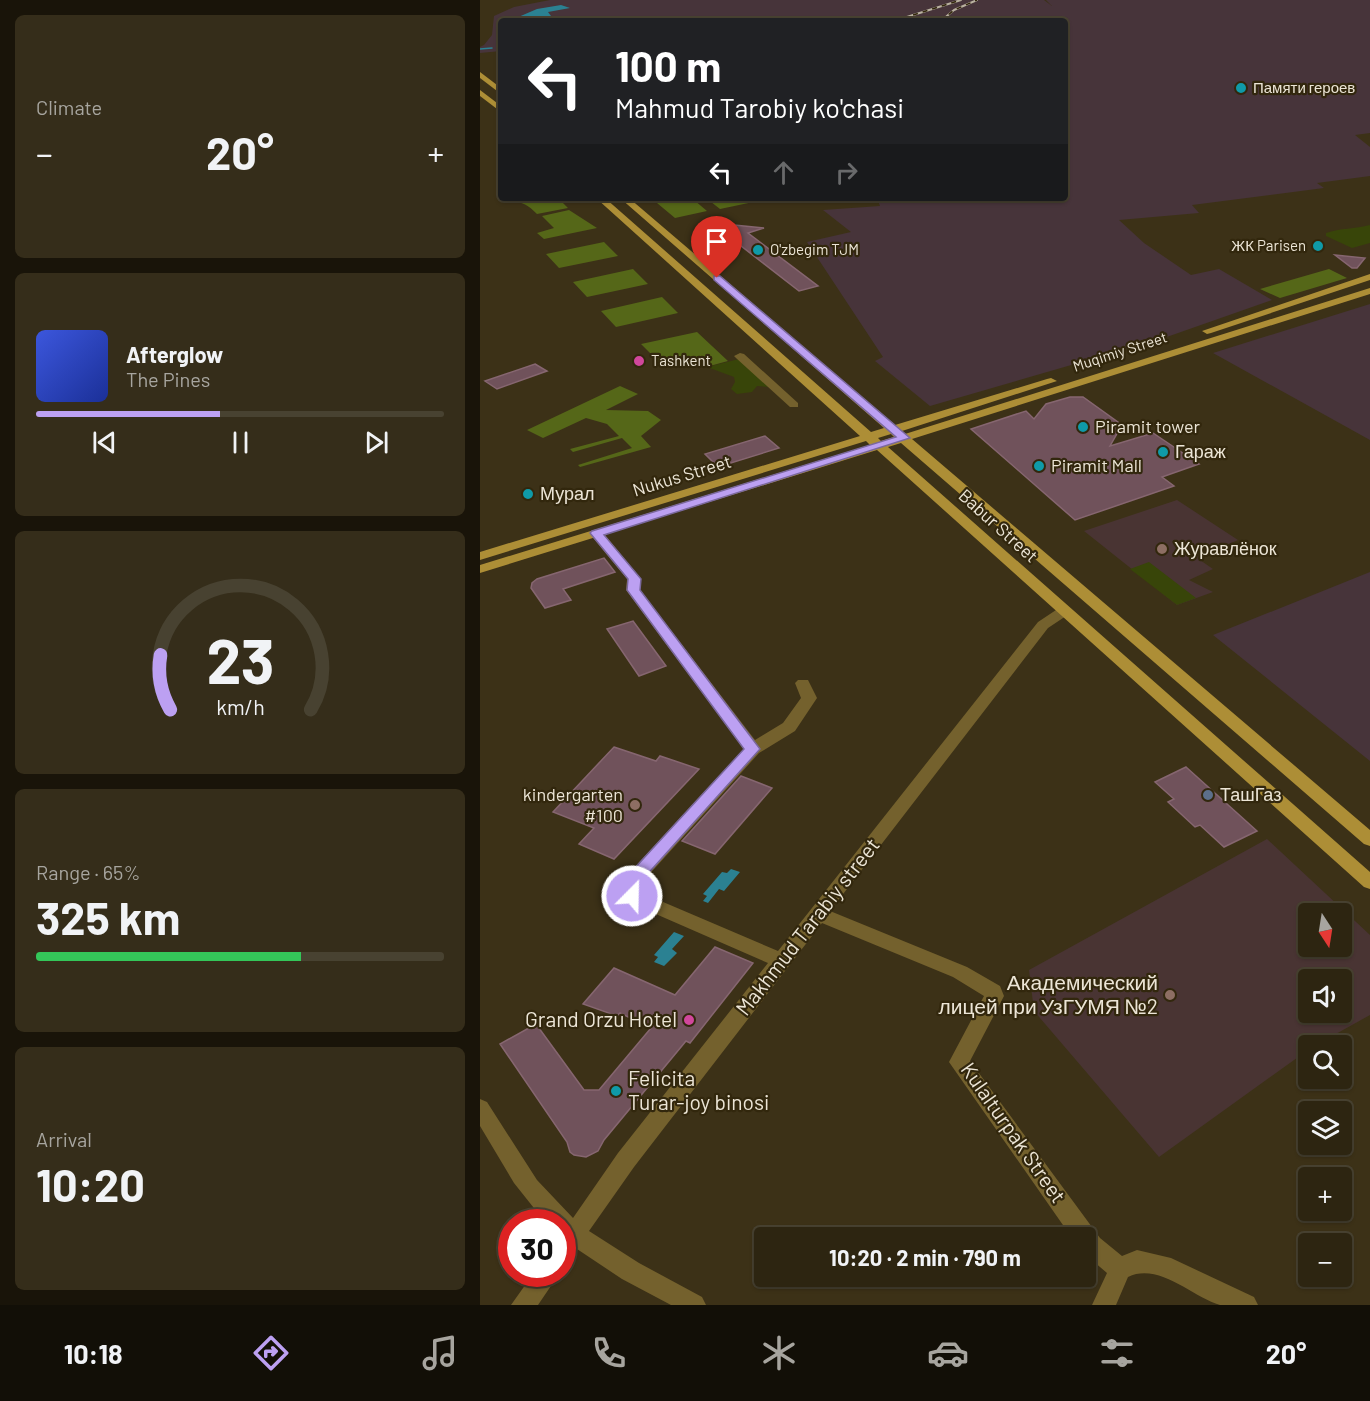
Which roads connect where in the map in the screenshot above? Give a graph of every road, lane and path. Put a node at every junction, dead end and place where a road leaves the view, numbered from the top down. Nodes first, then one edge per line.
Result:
1 (480, 74) edge
2 (498, 89) edge
3 (480, 92) edge
4 (498, 107) edge
5 (603, 201) edge
6 (628, 201) edge
7 (700, 263) junction
8 (679, 267) junction
9 (1370, 277) edge
10 (1370, 283) edge
11 (1370, 291) edge
12 (1370, 298) edge
13 (1179, 341) junction
14 (1193, 346) junction
15 (740, 356) dead end
16 (1046, 388) junction
17 (794, 405) dead end
18 (899, 434) junction
19 (875, 441) junction
20 (596, 533) junction
21 (480, 556) edge
22 (1054, 567) junction
23 (480, 569) edge
24 (1026, 577) junction
25 (1064, 611) junction
26 (803, 682) dead end
27 (753, 749) junction
28 (1370, 840) edge
29 (1370, 882) edge
30 (819, 915) junction
31 (782, 961) junction
32 (480, 1108) edge
33 (545, 1209) edge
34 (576, 1233) edge
35 (576, 1246) edge
36 (1120, 1269) junction
37 (537, 1287) edge
38 (523, 1305) edge
39 (694, 1305) edge
40 (1104, 1305) edge
41 (1246, 1305) edge

1 - 2 main road
3 - 4 main road
5 - 8 main road, Babur Street
6 - 7 main road, Babur Street
7 - 8 main road
7 - 18 main road, Babur Street
8 - 19 main road, Babur Street
9 - 13 main road
10 - 13 main road, Muqimiy Street
11 - 14 main road, Muqimiy Street
12 - 14 main road
13 - 16 main road, Muqimiy Street
14 - 16 main road, Muqimiy Street
15 - 17 street
16 - 18 main road, Muqimiy Street
18 - 19 main road, Muqimiy Street
18 - 22 main road, Babur Street
19 - 20 main road, Nukus Street
19 - 21 main road, Nukus Street
19 - 24 main road, Babur Street
20 - 23 main road, Nukus Street
20 - 27 street
22 - 24 main road
22 - 28 main road, Babur Street
24 - 25 main road, Babur Street
25 - 29 main road, Babur Street
25 - 30 street, Makhmud Tarabiy street
26 - 27 street
27 - 31 street
30 - 31 street, Makhmud Tarabiy street
30 - 36 street, Kulalturpak Street
31 - 34 street, Makhmud Tarabiy street
32 - 33 street
35 - 39 street
36 - 40 street
36 - 41 street
37 - 38 street

